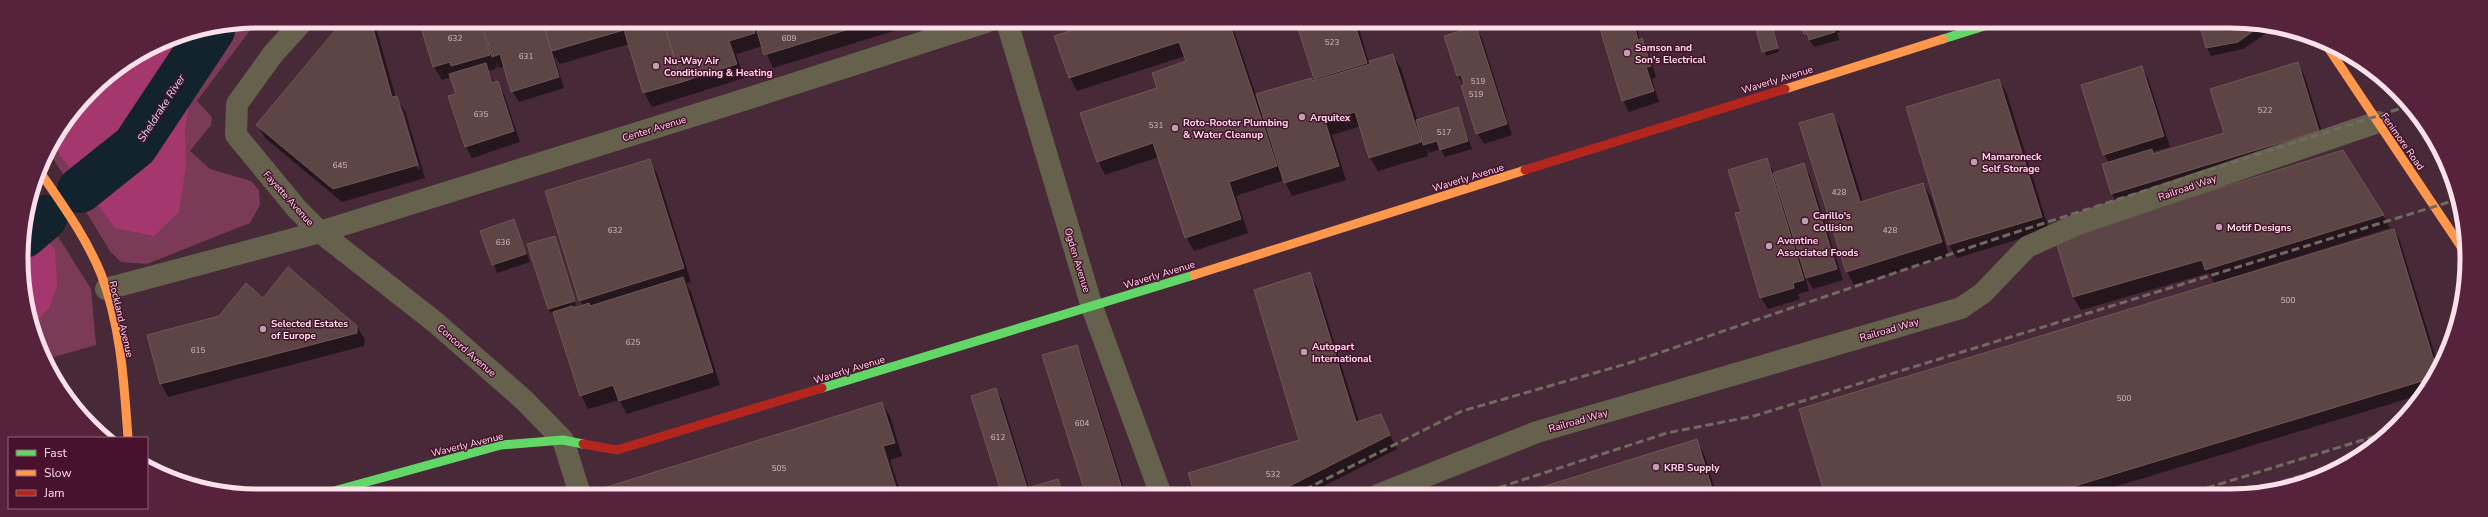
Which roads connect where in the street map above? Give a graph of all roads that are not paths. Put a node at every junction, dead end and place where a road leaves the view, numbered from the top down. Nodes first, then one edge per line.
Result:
1 (297, 28) edge
2 (967, 28) edge
3 (1009, 28) edge
4 (1978, 28) edge
5 (2332, 53) edge
6 (2378, 122) junction
7 (43, 177) edge
8 (320, 232) junction
9 (2460, 245) edge
10 (106, 289) junction
11 (1092, 306) junction
12 (128, 437) edge
13 (563, 440) junction
14 (342, 489) edge
15 (578, 489) edge
16 (1159, 489) edge
17 (1393, 489) edge

1 - 8 street, Fayette Avenue
2 - 8 street, Center Avenue
3 - 11 street, Ogden Avenue
4 - 11 street, Waverly Avenue
5 - 6 street, Fenimore Road
6 - 9 street, Fenimore Road
6 - 17 street, Railroad Way
7 - 10 street, Rockland Avenue
8 - 10 street, Fayette Avenue
8 - 13 street, Concord Avenue
10 - 12 street, Rockland Avenue
11 - 13 street, Waverly Avenue
11 - 16 street, Ogden Avenue
13 - 14 street, Waverly Avenue
13 - 15 street, Concord Avenue

